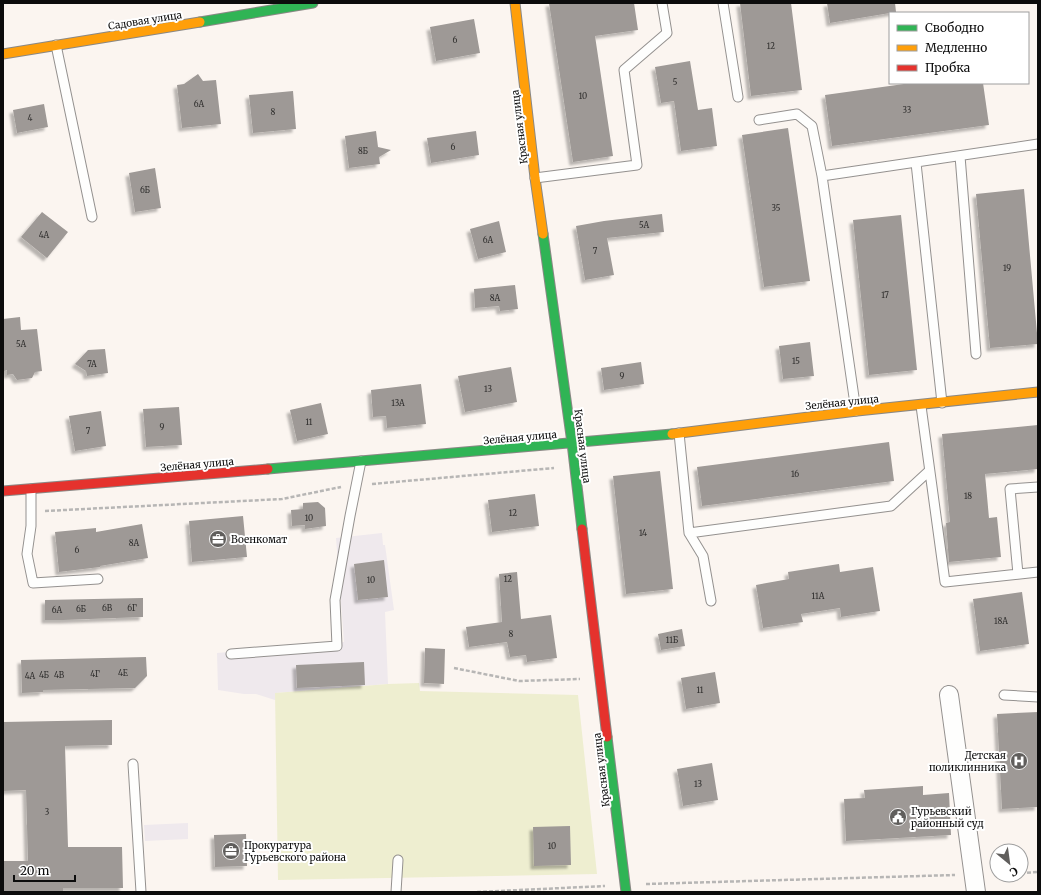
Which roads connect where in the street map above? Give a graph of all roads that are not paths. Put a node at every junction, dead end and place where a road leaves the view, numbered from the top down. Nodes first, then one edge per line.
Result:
1 (313, 3) edge
2 (515, 3) edge
3 (662, 3) edge
4 (723, 3) edge
5 (56, 45) junction
6 (3, 54) edge
7 (738, 97) dead end
8 (759, 120) dead end
9 (1038, 144) edge
10 (960, 156) junction
11 (916, 163) junction
12 (822, 176) junction
13 (536, 178) junction
14 (92, 217) dead end
15 (976, 354) dead end
16 (1038, 392) edge
17 (942, 403) junction
18 (921, 406) junction
19 (856, 411) junction
20 (679, 433) junction
21 (572, 443) junction
22 (362, 461) junction
23 (929, 471) junction
24 (1038, 486) edge
25 (31, 489) junction
26 (3, 491) edge
27 (688, 533) junction
28 (1038, 572) edge
29 (1018, 574) junction
30 (98, 579) dead end
31 (710, 601) dead end
32 (232, 654) dead end
33 (949, 695) dead end
34 (1004, 696) dead end
35 (1038, 697) edge
36 (133, 764) dead end
37 (398, 860) dead end
38 (626, 888) edge
39 (141, 892) edge
40 (396, 892) edge
41 (976, 892) edge

1 - 5 street, Садовая улица
2 - 13 street, Красная улица
3 - 13 lane
4 - 7 lane
5 - 6 street, Садовая улица
5 - 14 lane
8 - 12 lane
9 - 10 lane
10 - 11 lane
10 - 15 lane
11 - 12 lane
11 - 17 lane
12 - 19 lane
13 - 21 street, Красная улица
16 - 17 street, Зелёная улица
17 - 18 street, Зелёная улица
18 - 19 street, Зелёная улица
18 - 23 lane
19 - 20 street, Зелёная улица
20 - 21 street, Зелёная улица
20 - 27 lane
21 - 22 street, Зелёная улица
21 - 38 street, Красная улица
22 - 25 street, Зелёная улица
22 - 32 lane
23 - 27 lane
23 - 29 lane
24 - 29 lane
25 - 26 street, Зелёная улица
25 - 30 lane
27 - 31 lane
28 - 29 lane
33 - 41 street
34 - 35 lane
36 - 39 lane
37 - 40 lane

